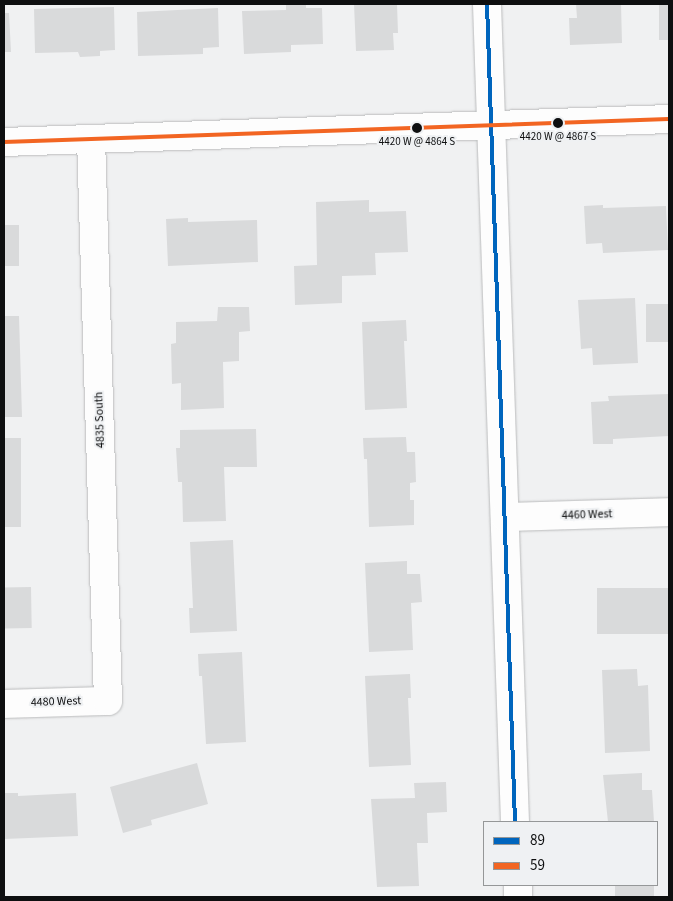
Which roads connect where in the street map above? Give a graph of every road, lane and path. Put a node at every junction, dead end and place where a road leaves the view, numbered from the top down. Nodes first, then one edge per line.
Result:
1 (487, 4) edge
2 (669, 119) edge
3 (491, 125) junction
4 (91, 139) junction
5 (4, 142) edge
6 (669, 512) edge
7 (505, 517) junction
8 (108, 700) joint
9 (4, 704) edge
10 (515, 821) edge

1 - 3 street
2 - 3 street
3 - 4 street
3 - 7 street
4 - 5 street
4 - 8 street, 4835 South
6 - 7 street, 4460 West
7 - 10 street
8 - 9 street, 4480 West

